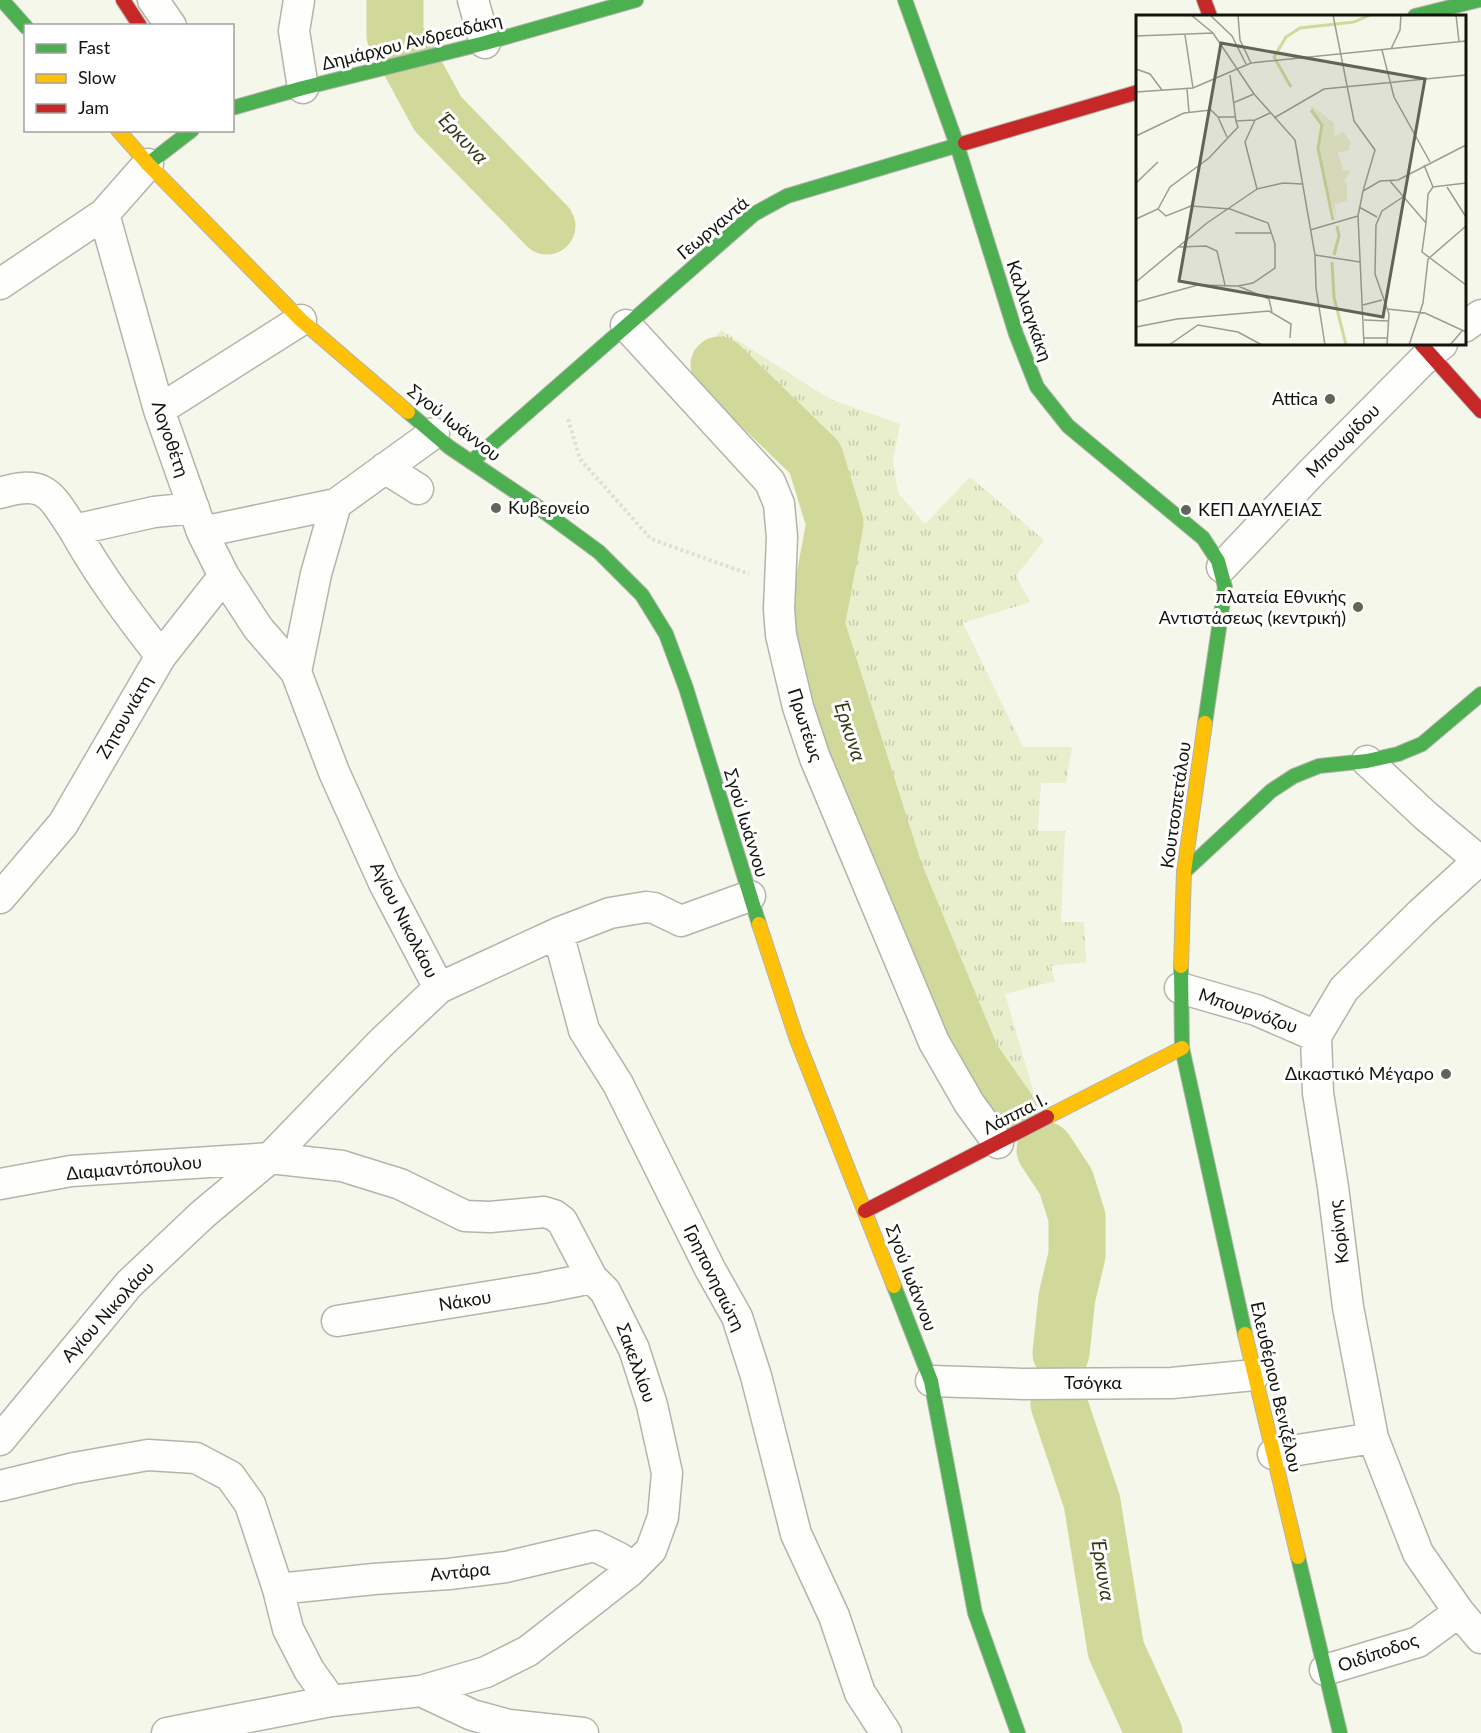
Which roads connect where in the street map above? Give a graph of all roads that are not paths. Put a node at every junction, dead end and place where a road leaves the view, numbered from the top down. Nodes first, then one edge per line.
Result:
1 (2, 0) edge
2 (123, 0) edge
3 (153, 0) edge
4 (299, 0) edge
5 (473, 0) edge
6 (636, 0) edge
7 (905, 0) edge
8 (1204, 0) edge
9 (1479, 0) edge
10 (1210, 15) edge
11 (1420, 15) edge
12 (139, 24) edge
13 (170, 24) edge
14 (24, 25) edge
15 (485, 43) junction
16 (303, 88) junction
17 (1136, 92) edge
18 (234, 104) edge
19 (120, 132) edge
20 (189, 132) edge
21 (957, 145) junction
22 (147, 164) junction
23 (104, 214) junction
24 (0, 284) edge
25 (1481, 315) edge
26 (300, 320) junction
27 (626, 325) junction
28 (1466, 326) edge
29 (1431, 347) edge
30 (159, 410) junction
31 (1481, 411) edge
32 (434, 433) junction
33 (471, 462) junction
34 (385, 468) junction
35 (418, 489) dead end
36 (0, 493) edge
37 (336, 504) junction
38 (198, 520) junction
39 (74, 530) junction
40 (1222, 567) junction
41 (224, 576) junction
42 (160, 656) junction
43 (296, 672) junction
44 (1481, 694) edge
45 (1367, 761) junction
46 (1480, 861) edge
47 (1184, 872) junction
48 (750, 896) junction
49 (0, 898) edge
50 (558, 933) junction
51 (439, 988) junction
52 (1180, 988) junction
53 (1316, 1036) junction
54 (1182, 1048) junction
55 (998, 1143) junction
56 (270, 1158) junction
57 (0, 1184) edge
58 (865, 1211) junction
59 (592, 1278) junction
60 (337, 1321) dead end
61 (1254, 1375) junction
62 (931, 1381) junction
63 (1373, 1438) junction
64 (0, 1440) edge
65 (1273, 1454) junction
66 (0, 1486) edge
67 (629, 1572) junction
68 (278, 1589) junction
69 (1459, 1612) junction
70 (1481, 1638) edge
71 (1325, 1670) junction
72 (421, 1691) junction
73 (331, 1701) junction
74 (167, 1733) edge
75 (584, 1733) edge
76 (886, 1733) edge
77 (1018, 1733) edge
78 (1340, 1733) edge

1 - 14 main road
2 - 12 main road
3 - 13 street
4 - 16 street
5 - 15 street
6 - 15 main road, Δημάρχου Ανδρεαδάκη
7 - 21 main road, Καλλιαγκάκη
8 - 10 main road
9 - 11 main road
15 - 16 main road, Δημάρχου Ανδρεαδάκη
16 - 18 main road, Δημάρχου Ανδρεαδάκη
17 - 21 main road, Γεωργαντά
19 - 22 main road, Σγού Ιωάννου
20 - 22 main road
21 - 27 main road, Γεωργαντά
21 - 40 main road, Καλλιαγκάκη
22 - 23 street
22 - 26 main road, Σγού Ιωάννου
23 - 24 street
23 - 30 street, Λογοθέτη
25 - 28 street
26 - 30 street
26 - 32 main road, Σγού Ιωάννου
27 - 33 main road, Γεωργαντά
27 - 55 street, Πρωτέως
29 - 31 main road
29 - 40 street, Μπουφίδου
30 - 38 street, Λογοθέτη
32 - 33 main road, Σγού Ιωάννου
32 - 34 street
33 - 48 main road, Σγού Ιωάννου
34 - 35 street
34 - 37 street
36 - 39 street
37 - 38 street
37 - 43 street
38 - 39 street
38 - 41 street
39 - 42 street
40 - 47 main road, Κουτσοπετάλου
41 - 42 street, Ζητουνιάτη
41 - 43 street
42 - 49 street, Ζητουνιάτη
43 - 51 street, Αγίου Νικολάου
44 - 45 main road
45 - 46 street
45 - 47 main road
46 - 53 street
47 - 52 main road, Κουτσοπετάλου
48 - 50 street
48 - 58 main road, Σγού Ιωάννου
50 - 51 street
50 - 76 street, Γρηπονησιώτη
51 - 56 street, Αγίου Νικολάου
52 - 53 street, Μπουρνόζου
52 - 54 main road, Κουτσοπετάλου
53 - 63 street, Κορίνης
54 - 55 main road, Λάππα Ι.
54 - 61 main road, Ελευθέριου Βενιζέλου
55 - 58 main road, Λάππα Ι.
56 - 57 street, Διαμαντόπουλου
56 - 59 street, Σακελλίου
56 - 64 street, Αγίου Νικολάου
58 - 62 main road, Σγού Ιωάννου
59 - 60 street, Νάκου
59 - 67 street, Σακελλίου
61 - 62 street, Τσόγκα
61 - 65 main road, Ελευθέριου Βενιζέλου
62 - 77 main road, Σγού Ιωάννου
63 - 65 street
63 - 69 street, Κορίνης
65 - 71 main road, Ελευθέριου Βενιζέλου
66 - 68 street
67 - 68 street, Αντάρα
67 - 72 street, Σακελλίου
68 - 73 street
69 - 70 street, Κορίνης
69 - 71 street, Οιδίποδος
71 - 78 main road, Ελευθέριου Βενιζέλου
72 - 73 street, Σακελλίου
72 - 75 street
73 - 74 street, Σακελλίου

